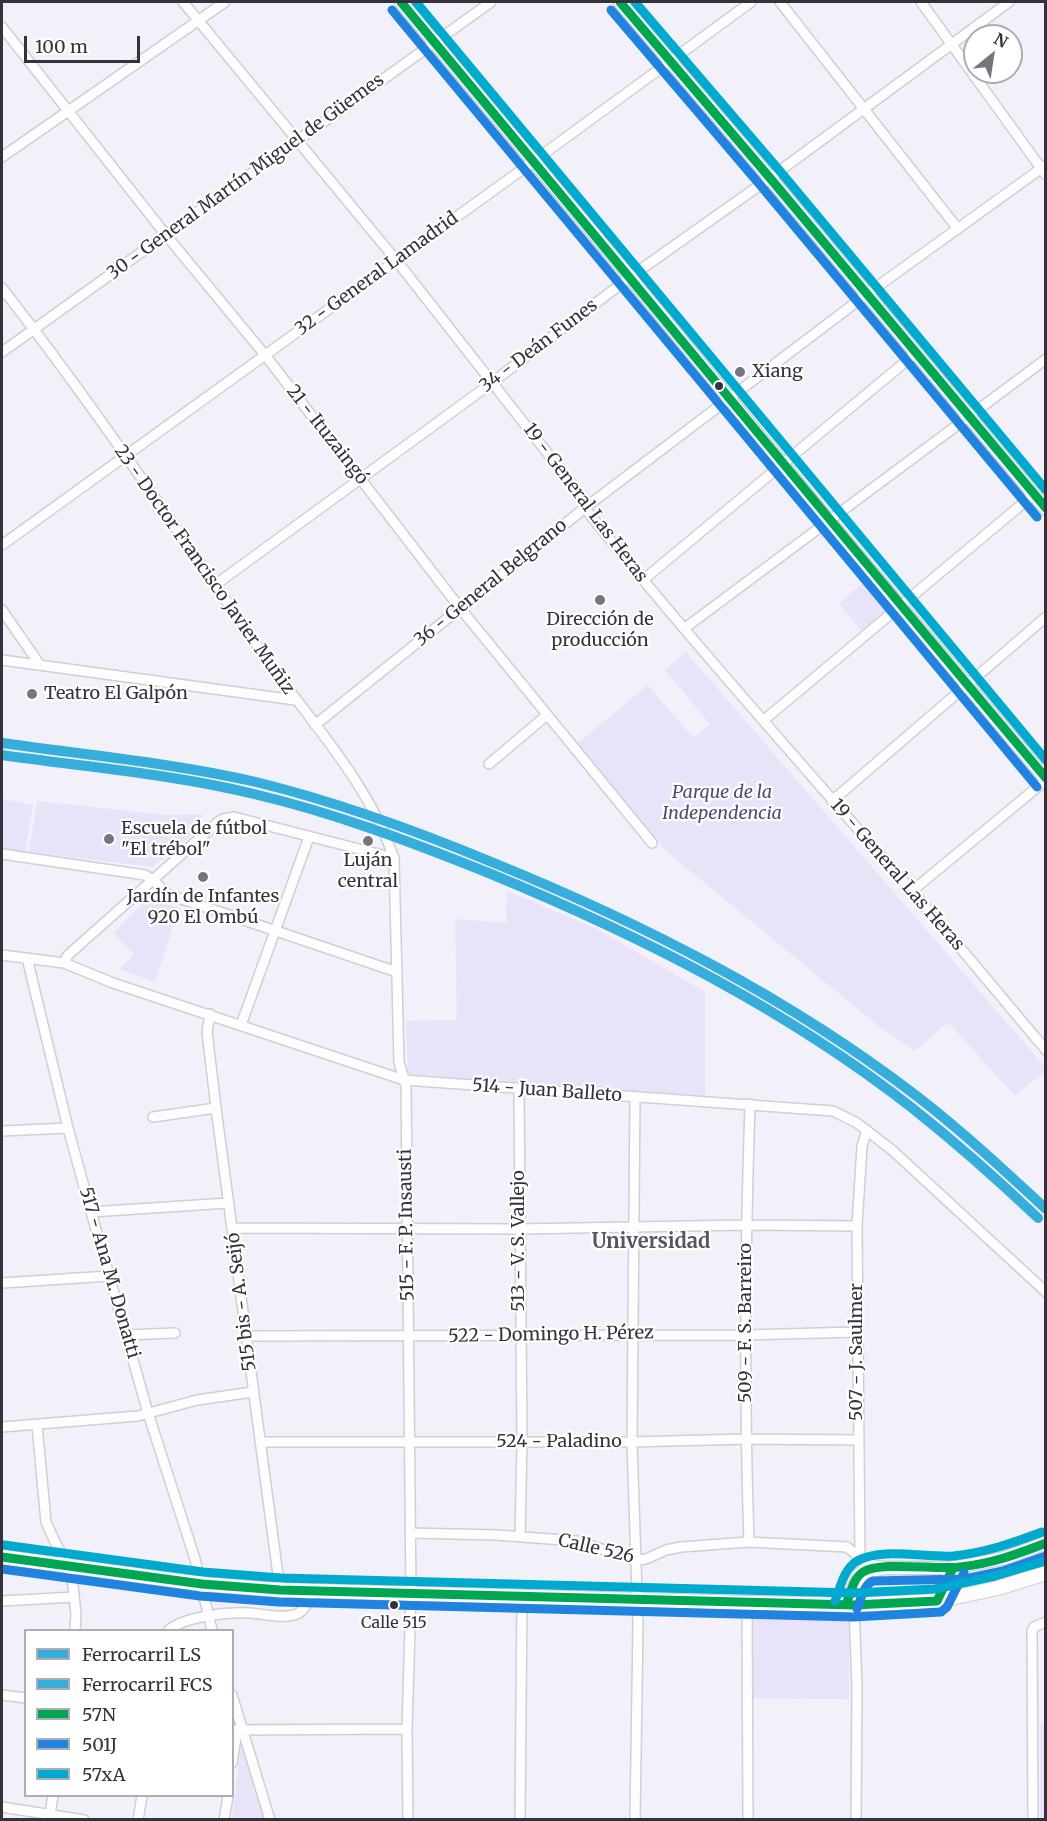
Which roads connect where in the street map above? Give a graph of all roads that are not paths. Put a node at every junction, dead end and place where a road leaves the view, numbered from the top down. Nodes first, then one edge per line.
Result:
1 (183, 2) edge
2 (225, 2) edge
3 (401, 2) edge
4 (491, 2) edge
5 (620, 2) edge
6 (751, 2) edge
7 (780, 2) edge
8 (921, 2) edge
9 (1009, 2) edge
10 (198, 21) junction
11 (2, 27) edge
12 (435, 41) junction
13 (951, 44) junction
14 (670, 60) junction
15 (863, 109) junction
16 (68, 111) junction
17 (298, 140) junction
18 (2, 157) edge
19 (534, 161) junction
20 (1044, 170) edge
21 (770, 178) junction
22 (958, 229) junction
23 (165, 235) junction
24 (396, 260) junction
25 (630, 277) junction
26 (2, 288) edge
27 (867, 294) junction
28 (34, 329) junction
29 (2, 352) edge
30 (916, 353) junction
31 (265, 355) junction
32 (1046, 359) edge
33 (492, 382) junction
34 (729, 398) junction
35 (968, 416) junction
36 (124, 456) junction
37 (782, 464) junction
38 (362, 479) junction
39 (1033, 495) junction
40 (586, 507) junction
41 (1046, 509) edge
42 (828, 520) junction
43 (2, 544) edge
44 (643, 580) junction
45 (215, 585) junction
46 (900, 607) junction
47 (460, 608) junction
48 (2, 610) edge
49 (1046, 617) edge
50 (685, 628) junction
51 (2, 660) edge
52 (40, 665) junction
53 (967, 684) junction
54 (295, 700) junction
55 (547, 715) junction
56 (764, 720) junction
57 (315, 725) junction
58 (489, 764) dead end
59 (1046, 780) edge
60 (832, 801) junction
61 (309, 837) junction
62 (652, 843) dead end
63 (2, 854) edge
64 (394, 858) junction
65 (153, 880) junction
66 (912, 891) junction
67 (274, 932) junction
68 (2, 955) edge
69 (27, 958) junction
70 (64, 963) junction
71 (398, 972) junction
72 (210, 1014) junction
73 (241, 1024) junction
74 (1046, 1050) edge
75 (404, 1080) junction
76 (519, 1089) junction
77 (635, 1097) junction
78 (750, 1104) junction
79 (216, 1108) junction
80 (153, 1117) dead end
81 (68, 1128) junction
82 (867, 1130) junction
83 (2, 1131) edge
84 (228, 1203) junction
85 (91, 1212) junction
86 (746, 1225) junction
87 (857, 1226) junction
88 (407, 1227) junction
89 (634, 1227) junction
90 (233, 1228) junction
91 (519, 1228) junction
92 (109, 1276) junction
93 (2, 1283) edge
94 (1046, 1292) edge
95 (856, 1332) junction
96 (175, 1333) dead end
97 (633, 1334) junction
98 (126, 1335) junction
99 (520, 1335) junction
100 (746, 1335) junction
101 (246, 1336) junction
102 (408, 1337) junction
103 (253, 1392) junction
104 (148, 1413) junction
105 (37, 1425) junction
106 (2, 1427) edge
107 (745, 1439) junction
108 (858, 1440) junction
109 (260, 1442) junction
110 (522, 1442) junction
111 (632, 1442) junction
112 (410, 1443) junction
113 (410, 1533) junction
114 (520, 1537) junction
115 (749, 1542) junction
116 (1046, 1543) edge
117 (859, 1556) junction
118 (2, 1557) edge
119 (635, 1560) junction
120 (71, 1568) junction
121 (881, 1568) junction
122 (952, 1568) junction
123 (1046, 1573) edge
124 (861, 1574) junction
125 (202, 1584) junction
126 (280, 1590) junction
127 (312, 1591) junction
128 (411, 1593) junction
129 (522, 1596) junction
130 (74, 1597) junction
131 (638, 1599) junction
132 (937, 1600) junction
133 (2, 1601) edge
134 (747, 1603) junction
135 (850, 1605) junction
136 (207, 1616) junction
137 (1046, 1622) edge
138 (75, 1629) edge
139 (171, 1629) edge
140 (212, 1629) edge
141 (2, 1695) edge
142 (24, 1698) edge
143 (234, 1707) edge
144 (1034, 1718) junction
145 (1046, 1718) edge
146 (407, 1729) junction
147 (238, 1731) edge
148 (234, 1752) edge
149 (53, 1797) edge
150 (142, 1797) edge
151 (228, 1797) edge
152 (2, 1806) edge
153 (50, 1817) edge
154 (84, 1820) edge
155 (138, 1820) edge
156 (224, 1820) edge
157 (270, 1820) edge
158 (408, 1820) edge
159 (520, 1820) edge
160 (635, 1820) edge
161 (748, 1820) edge
162 (856, 1820) edge
163 (1033, 1820) edge

1 - 10 street, 19 - General Las Heras
2 - 10 street
3 - 12 street
4 - 12 street, 30 - General Martín Miguel de Güemes
5 - 14 street
6 - 14 street, 32 - General Lamadrid
7 - 15 street
8 - 13 street
9 - 13 street, 34 - Deán Funes
10 - 16 street
10 - 17 street, 19 - General Las Heras
11 - 16 street, 21 - Ituzaingó
12 - 17 street, 30 - General Martín Miguel de Güemes
12 - 19 street
13 - 15 street, 34 - Deán Funes
13 - 20 street
14 - 19 street, 32 - General Lamadrid
14 - 21 street
15 - 21 street, 34 - Deán Funes
15 - 22 street
16 - 18 street
16 - 23 street, 21 - Ituzaingó
17 - 23 street, 30 - General Martín Miguel de Güemes
17 - 24 street, 19 - General Las Heras
19 - 24 street, 32 - General Lamadrid
19 - 25 street
20 - 22 street, 36 - General Belgrano
21 - 25 street, 34 - Deán Funes
21 - 27 street
22 - 27 street, 36 - General Belgrano
23 - 28 street, 30 - General Martín Miguel de Güemes
23 - 31 street, 21 - Ituzaingó
24 - 31 street, 32 - General Lamadrid
24 - 33 street, 19 - General Las Heras
25 - 33 street, 34 - Deán Funes
25 - 34 street
26 - 28 street, 23 - Doctor Francisco Javier Muñiz
27 - 30 street
27 - 34 street, 36 - General Belgrano
28 - 29 street, 30 - General Martín Miguel de Güemes
28 - 36 street, 23 - Doctor Francisco Javier Muñiz
30 - 35 street
30 - 37 street
31 - 36 street, 32 - General Lamadrid
31 - 38 street, 21 - Ituzaingó
32 - 35 street
33 - 38 street, 34 - Deán Funes
33 - 40 street, 19 - General Las Heras
34 - 37 street
34 - 40 street, 36 - General Belgrano
35 - 39 street
35 - 42 street
36 - 43 street, 32 - General Lamadrid
36 - 45 street, 23 - Doctor Francisco Javier Muñiz
37 - 42 street
37 - 44 street
38 - 45 street, 34 - Deán Funes
38 - 47 street, 21 - Ituzaingó
39 - 41 street
39 - 46 street
40 - 44 street, 19 - General Las Heras
40 - 47 street, 36 - General Belgrano
42 - 46 street
42 - 50 street
44 - 50 street, 19 - General Las Heras
45 - 54 street, 23 - Doctor Francisco Javier Muñiz
46 - 53 street
46 - 56 street
47 - 55 street, 21 - Ituzaingó
47 - 57 street, 36 - General Belgrano
48 - 52 street
49 - 53 street
50 - 56 street, 19 - General Las Heras
51 - 52 street
52 - 54 street
53 - 59 street
53 - 60 street
54 - 57 street, 23 - Doctor Francisco Javier Muñiz
55 - 58 street
55 - 62 street, 21 - Ituzaingó
56 - 60 street, 19 - General Las Heras
57 - 64 street, 23 - Doctor Francisco Javier Muñiz
59 - 66 street
60 - 66 street, 19 - General Las Heras
61 - 64 street
61 - 65 street
61 - 67 street
63 - 65 street
64 - 71 street, 515 - F. P. Insausti
65 - 67 street
65 - 70 street
66 - 74 street, 19 - General Las Heras
67 - 71 street
67 - 73 street
68 - 69 street, 514 - Juan Balleto
69 - 70 street, 514 - Juan Balleto
69 - 81 street, 517 - Ana M. Donatti
70 - 72 street, 514 - Juan Balleto
71 - 75 street, 515 - F. P. Insausti
72 - 73 street, 514 - Juan Balleto
72 - 79 street, 515 bis - A. Seijó
73 - 75 street, 514 - Juan Balleto
75 - 76 street, 514 - Juan Balleto
75 - 88 street, 515 - F. P. Insausti
76 - 77 street, 514 - Juan Balleto
76 - 91 street, 513 - V. S. Vallejo
77 - 78 street, 514 - Juan Balleto
77 - 89 street
78 - 82 street, 514 - Juan Balleto
78 - 86 street, 509 - F. S. Barreiro
79 - 80 street
79 - 84 street, 515 bis - A. Seijó
81 - 83 street
81 - 85 street, 517 - Ana M. Donatti
82 - 87 street, 507 - J. Saulmer
82 - 94 street, 514 - Juan Balleto
84 - 85 street
84 - 90 street, 515 bis - A. Seijó
85 - 92 street, 517 - Ana M. Donatti
86 - 87 street
86 - 89 street
86 - 100 street, 509 - F. S. Barreiro
87 - 95 street, 507 - J. Saulmer
88 - 90 street
88 - 91 street
88 - 102 street, 515 - F. P. Insausti
89 - 91 street
89 - 97 street
90 - 101 street, 515 bis - A. Seijó
91 - 99 street, 513 - V. S. Vallejo
92 - 93 street
92 - 98 street, 517 - Ana M. Donatti
95 - 100 street, 522 - Domingo H. Pérez
95 - 108 street, 507 - J. Saulmer
96 - 98 street
97 - 99 street, 522 - Domingo H. Pérez
97 - 100 street, 522 - Domingo H. Pérez
97 - 111 street
98 - 104 street, 517 - Ana M. Donatti
99 - 102 street, 522 - Domingo H. Pérez
99 - 110 street, 513 - V. S. Vallejo
100 - 107 street, 509 - F. S. Barreiro
101 - 102 street, 522 - Domingo H. Pérez
101 - 103 street, 515 bis - A. Seijó
102 - 112 street, 515 - F. P. Insausti
103 - 104 street
103 - 109 street, 515 bis - A. Seijó
104 - 105 street
104 - 125 street, 517 - Ana M. Donatti
105 - 106 street
105 - 120 street
107 - 108 street, 524 - Paladino
107 - 111 street, 524 - Paladino
107 - 115 street, 509 - F. S. Barreiro
108 - 117 street, 507 - J. Saulmer
109 - 112 street, 524 - Paladino
109 - 126 street, 515 bis - A. Seijó
110 - 111 street, 524 - Paladino
110 - 112 street, 524 - Paladino
110 - 114 street, 513 - V. S. Vallejo
111 - 119 street
112 - 113 street, 515 - F. P. Insausti
113 - 114 street, Calle 526
113 - 128 street, 515 - F. P. Insausti
114 - 119 street, Calle 526
115 - 117 street, Calle 526
115 - 119 street, Calle 526
116 - 122 street
117 - 121 street, Calle 526
117 - 124 street, 507 - J. Saulmer
118 - 120 main road
119 - 131 street
120 - 125 main road
120 - 130 street
121 - 122 street
121 - 124 main road
122 - 132 main road
123 - 132 main road
124 - 135 main road
125 - 126 main road
125 - 136 street, 517 - Ana M. Donatti
126 - 127 main road
127 - 128 main road
127 - 136 street
128 - 129 main road
128 - 146 street, 515 - F. P. Insausti
129 - 131 main road
129 - 159 street
130 - 133 street
130 - 138 street
131 - 134 main road
131 - 160 street
132 - 135 main road
134 - 135 main road
134 - 161 street
135 - 162 street
136 - 139 street
136 - 140 street, 517 - Ana M. Donatti
137 - 144 street
141 - 142 street
143 - 147 street
144 - 145 street
144 - 163 street
146 - 147 street
146 - 158 street, 515 - F. P. Insausti
147 - 148 street
147 - 157 street
149 - 153 street
150 - 155 street
151 - 156 street
152 - 153 street
153 - 154 street

